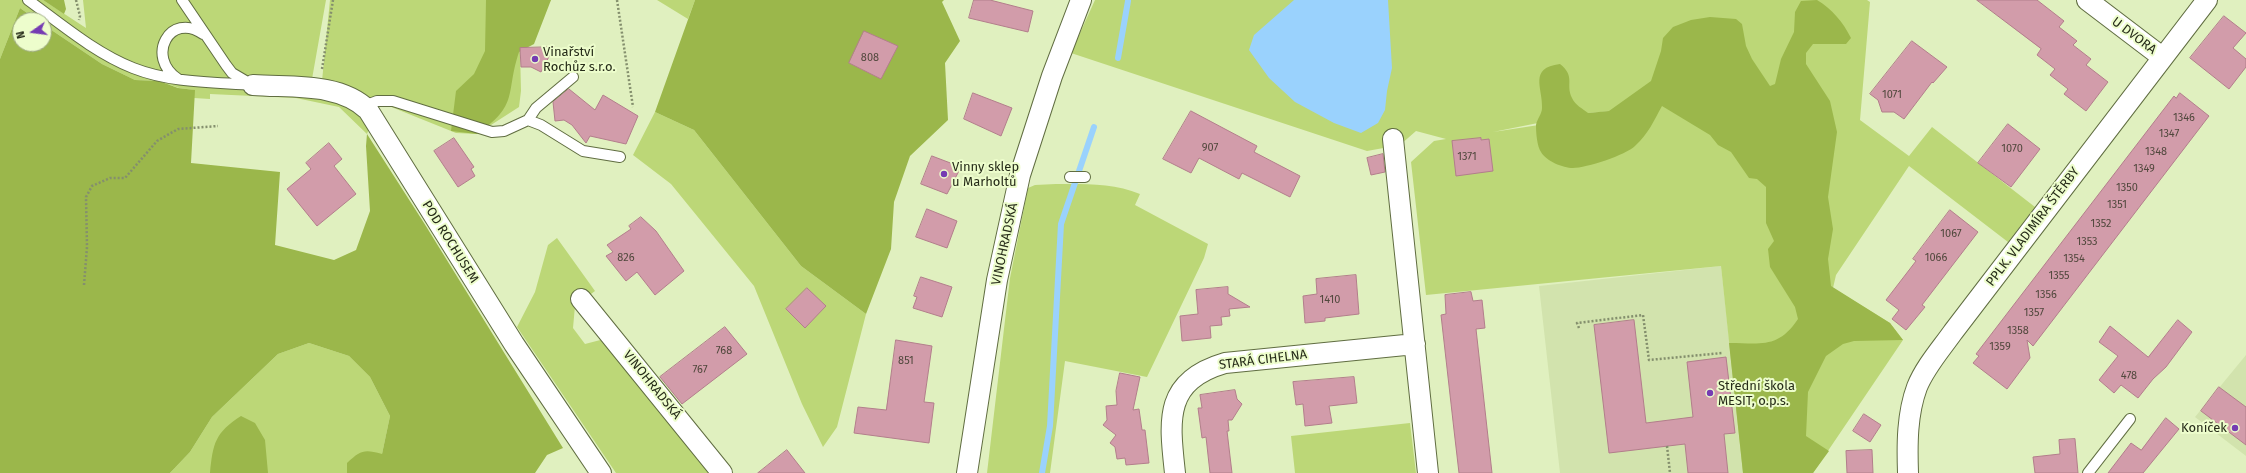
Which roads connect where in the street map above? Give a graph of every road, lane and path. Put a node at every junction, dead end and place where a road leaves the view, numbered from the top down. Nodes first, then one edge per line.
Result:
1 (28, 0) edge
2 (182, 0) edge
3 (334, 0) edge
4 (617, 0) edge
5 (1081, 0) edge
6 (2087, 0) edge
7 (2207, 0) edge
8 (207, 36) junction
9 (2162, 57) junction
10 (573, 78) dead end
11 (178, 80) junction
12 (253, 85) junction
13 (319, 89) junction
14 (364, 106) junction
15 (633, 107) dead end
16 (528, 120) junction
17 (218, 126) dead end
18 (1394, 139) dead end
19 (620, 157) dead end
20 (1070, 177) dead end
21 (1085, 177) dead end
22 (84, 285) dead end
23 (581, 299) dead end
24 (1579, 328) dead end
25 (1415, 344) junction
26 (1722, 353) dead end
27 (2130, 419) dead end
28 (1667, 446) dead end
29 (601, 473) edge
30 (722, 473) edge
31 (967, 473) edge
32 (1175, 473) edge
33 (1428, 473) edge
34 (1670, 473) edge
35 (1908, 473) edge
36 (2088, 473) edge

1 - 11 lane
2 - 8 lane
3 - 13 path
4 - 15 path
5 - 31 street, VINOHRADSKÁ
6 - 9 street, U DVORA
7 - 9 street, PPLK. VLADIMÍRA ŠTĚRBY
8 - 11 lane
8 - 12 lane
9 - 35 street, PPLK. VLADIMÍRA ŠTĚRBY
10 - 16 lane
11 - 12 lane
12 - 13 street, POD ROCHUSEM
13 - 14 street, POD ROCHUSEM
14 - 16 lane
14 - 29 street, POD ROCHUSEM
16 - 19 lane
17 - 22 path
18 - 25 street
20 - 21 lane
23 - 30 street, VINOHRADSKÁ
24 - 26 path
25 - 32 street, STARÁ CIHELNA
25 - 33 street
27 - 36 lane
28 - 34 path

